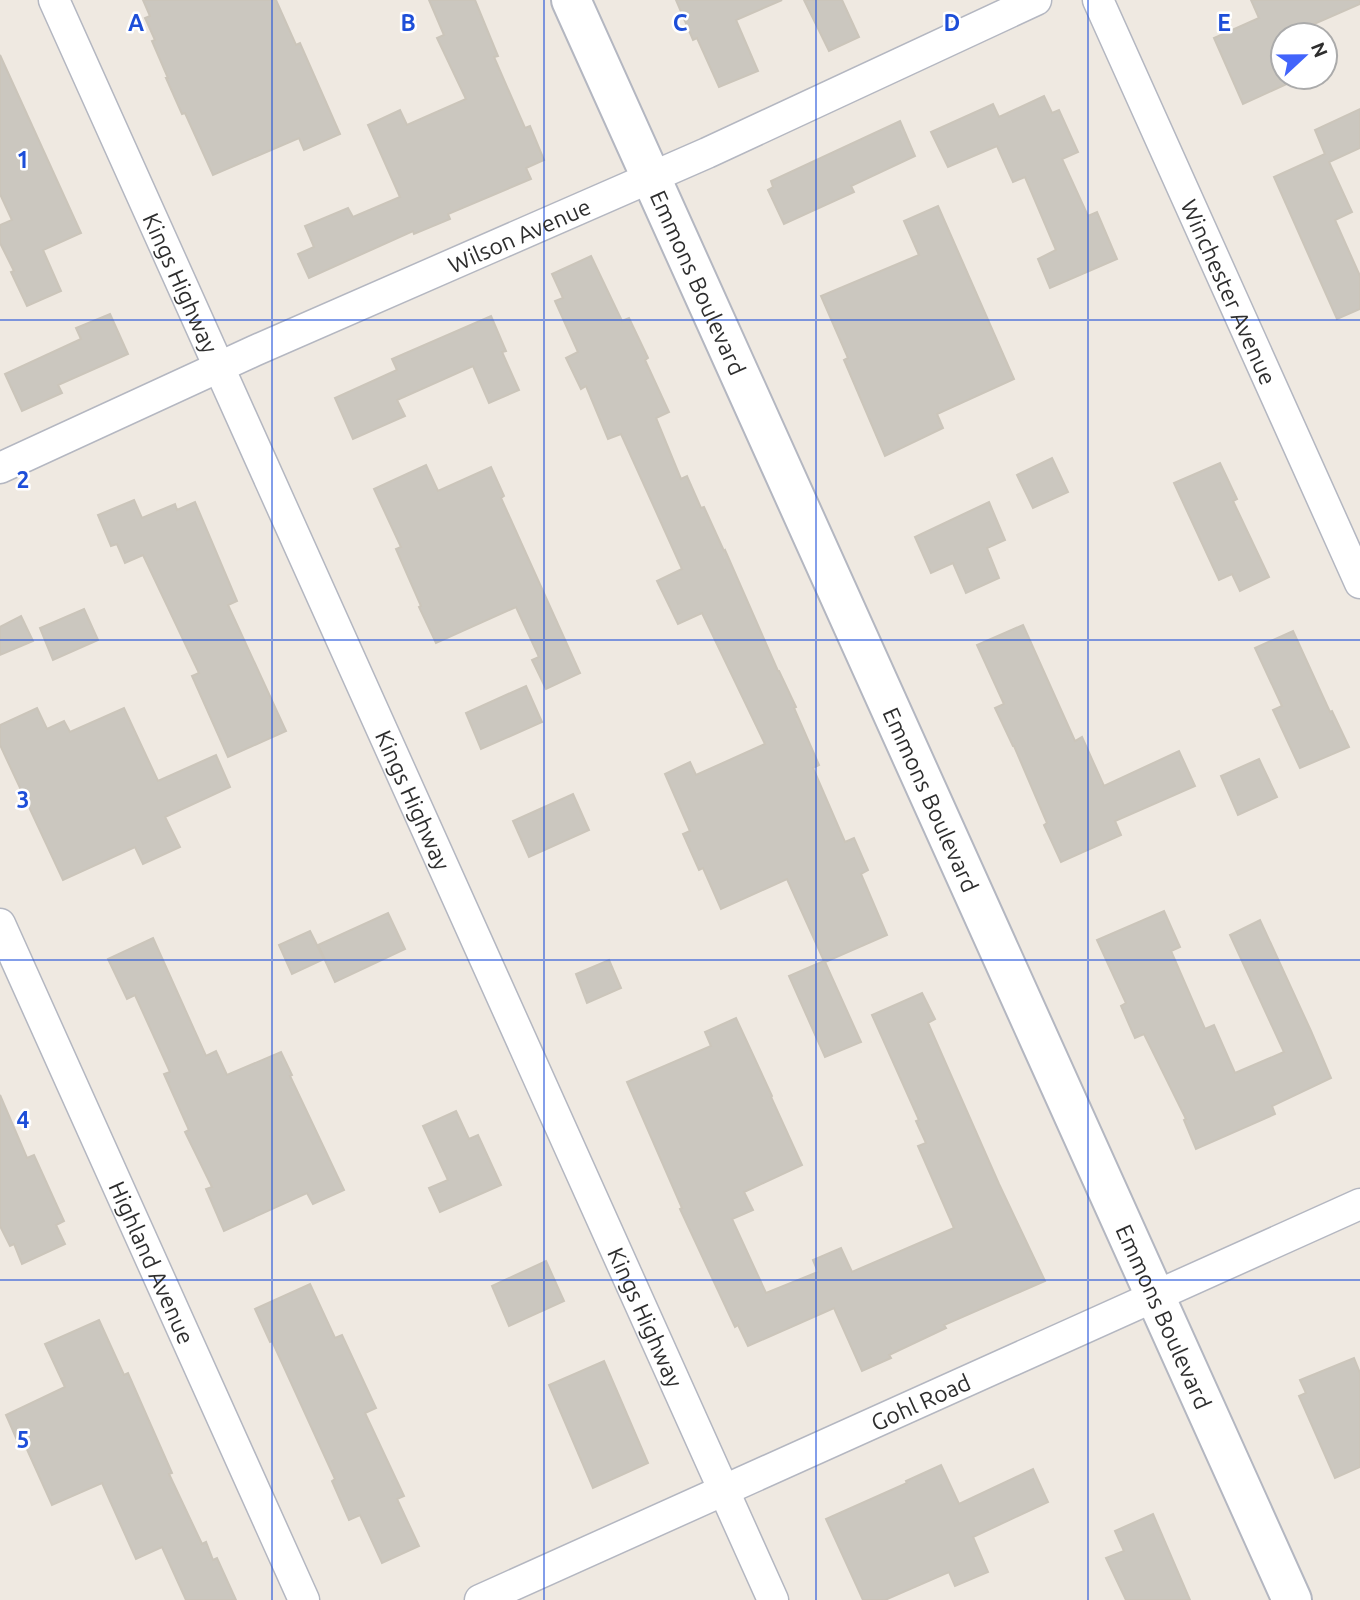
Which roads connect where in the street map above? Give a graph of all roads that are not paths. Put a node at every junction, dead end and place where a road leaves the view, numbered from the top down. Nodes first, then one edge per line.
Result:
1 (54, 0) edge
2 (571, 0) edge
3 (1037, 0) edge
4 (1098, 0) edge
5 (652, 178) junction
6 (219, 367) junction
7 (0, 468) edge
8 (1360, 583) edge
9 (0, 924) edge
10 (1360, 1204) edge
11 (1155, 1296) junction
12 (724, 1490) junction
13 (304, 1600) edge
14 (480, 1600) edge
15 (773, 1600) edge
16 (1292, 1600) edge

1 - 6 street, Kings Highway
2 - 5 street, Emmons Boulevard
3 - 5 street, Wilson Avenue
4 - 8 street, Winchester Avenue
5 - 6 street, Wilson Avenue
5 - 11 street, Emmons Boulevard
6 - 7 street, Wilson Avenue
6 - 12 street, Kings Highway
9 - 13 street, Highland Avenue
10 - 11 street, Gohl Road
11 - 12 street, Gohl Road
11 - 16 street, Emmons Boulevard
12 - 14 street, Gohl Road
12 - 15 street, Kings Highway

